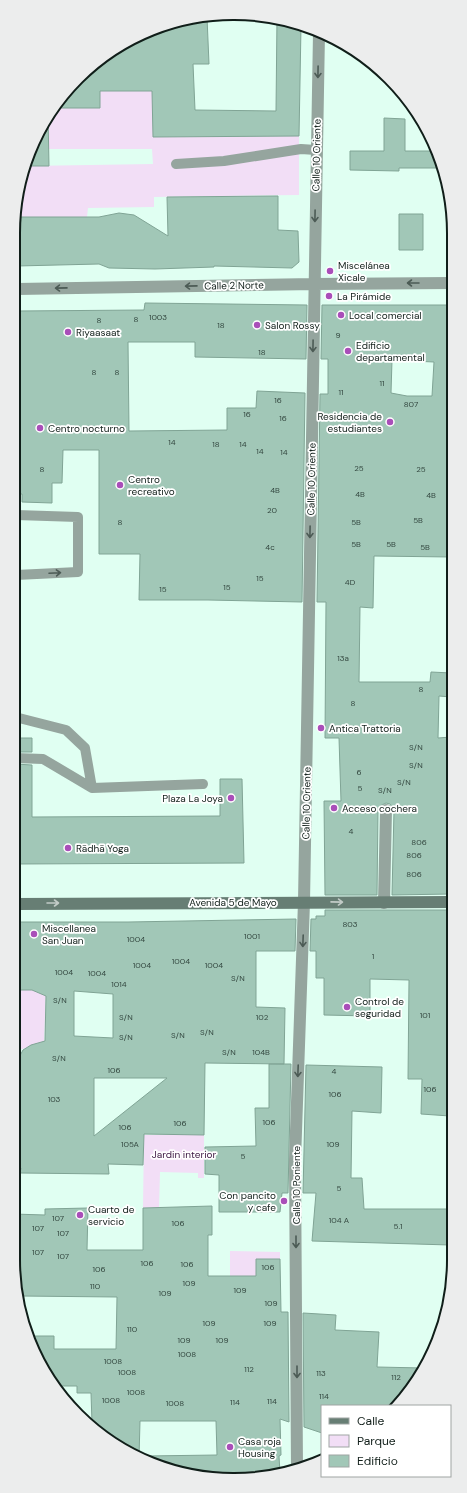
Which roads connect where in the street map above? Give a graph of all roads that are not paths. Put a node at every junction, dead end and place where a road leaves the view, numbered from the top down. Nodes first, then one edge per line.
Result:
1 (319, 38) edge
2 (316, 150) junction
3 (176, 164) dead end
4 (447, 283) edge
5 (314, 284) junction
6 (20, 289) edge
7 (20, 515) edge
8 (20, 575) edge
9 (20, 718) edge
10 (20, 758) edge
11 (203, 784) dead end
12 (92, 788) junction
13 (386, 810) dead end
14 (304, 902) junction
15 (447, 902) edge
16 (384, 903) junction
17 (20, 904) edge
18 (298, 1463) edge

1 -> 2 street, Calle 10 Oriente
2 - 3 lane
2 -> 5 street, Calle 10 Oriente
4 -> 5 street, Calle 2 Norte
5 -> 6 street, Calle 2 Norte
5 -> 14 street, Calle 10 Oriente
8 -> 7 lane
9 - 12 lane
10 - 12 lane
11 - 12 lane
13 - 16 street
14 -> 16 main road, Avenida 5 de Mayo
17 -> 14 main road, Avenida 5 de Mayo
14 -> 18 street, Calle 10 Poniente
15 - 16 main road, Avenida 5 de Mayo

